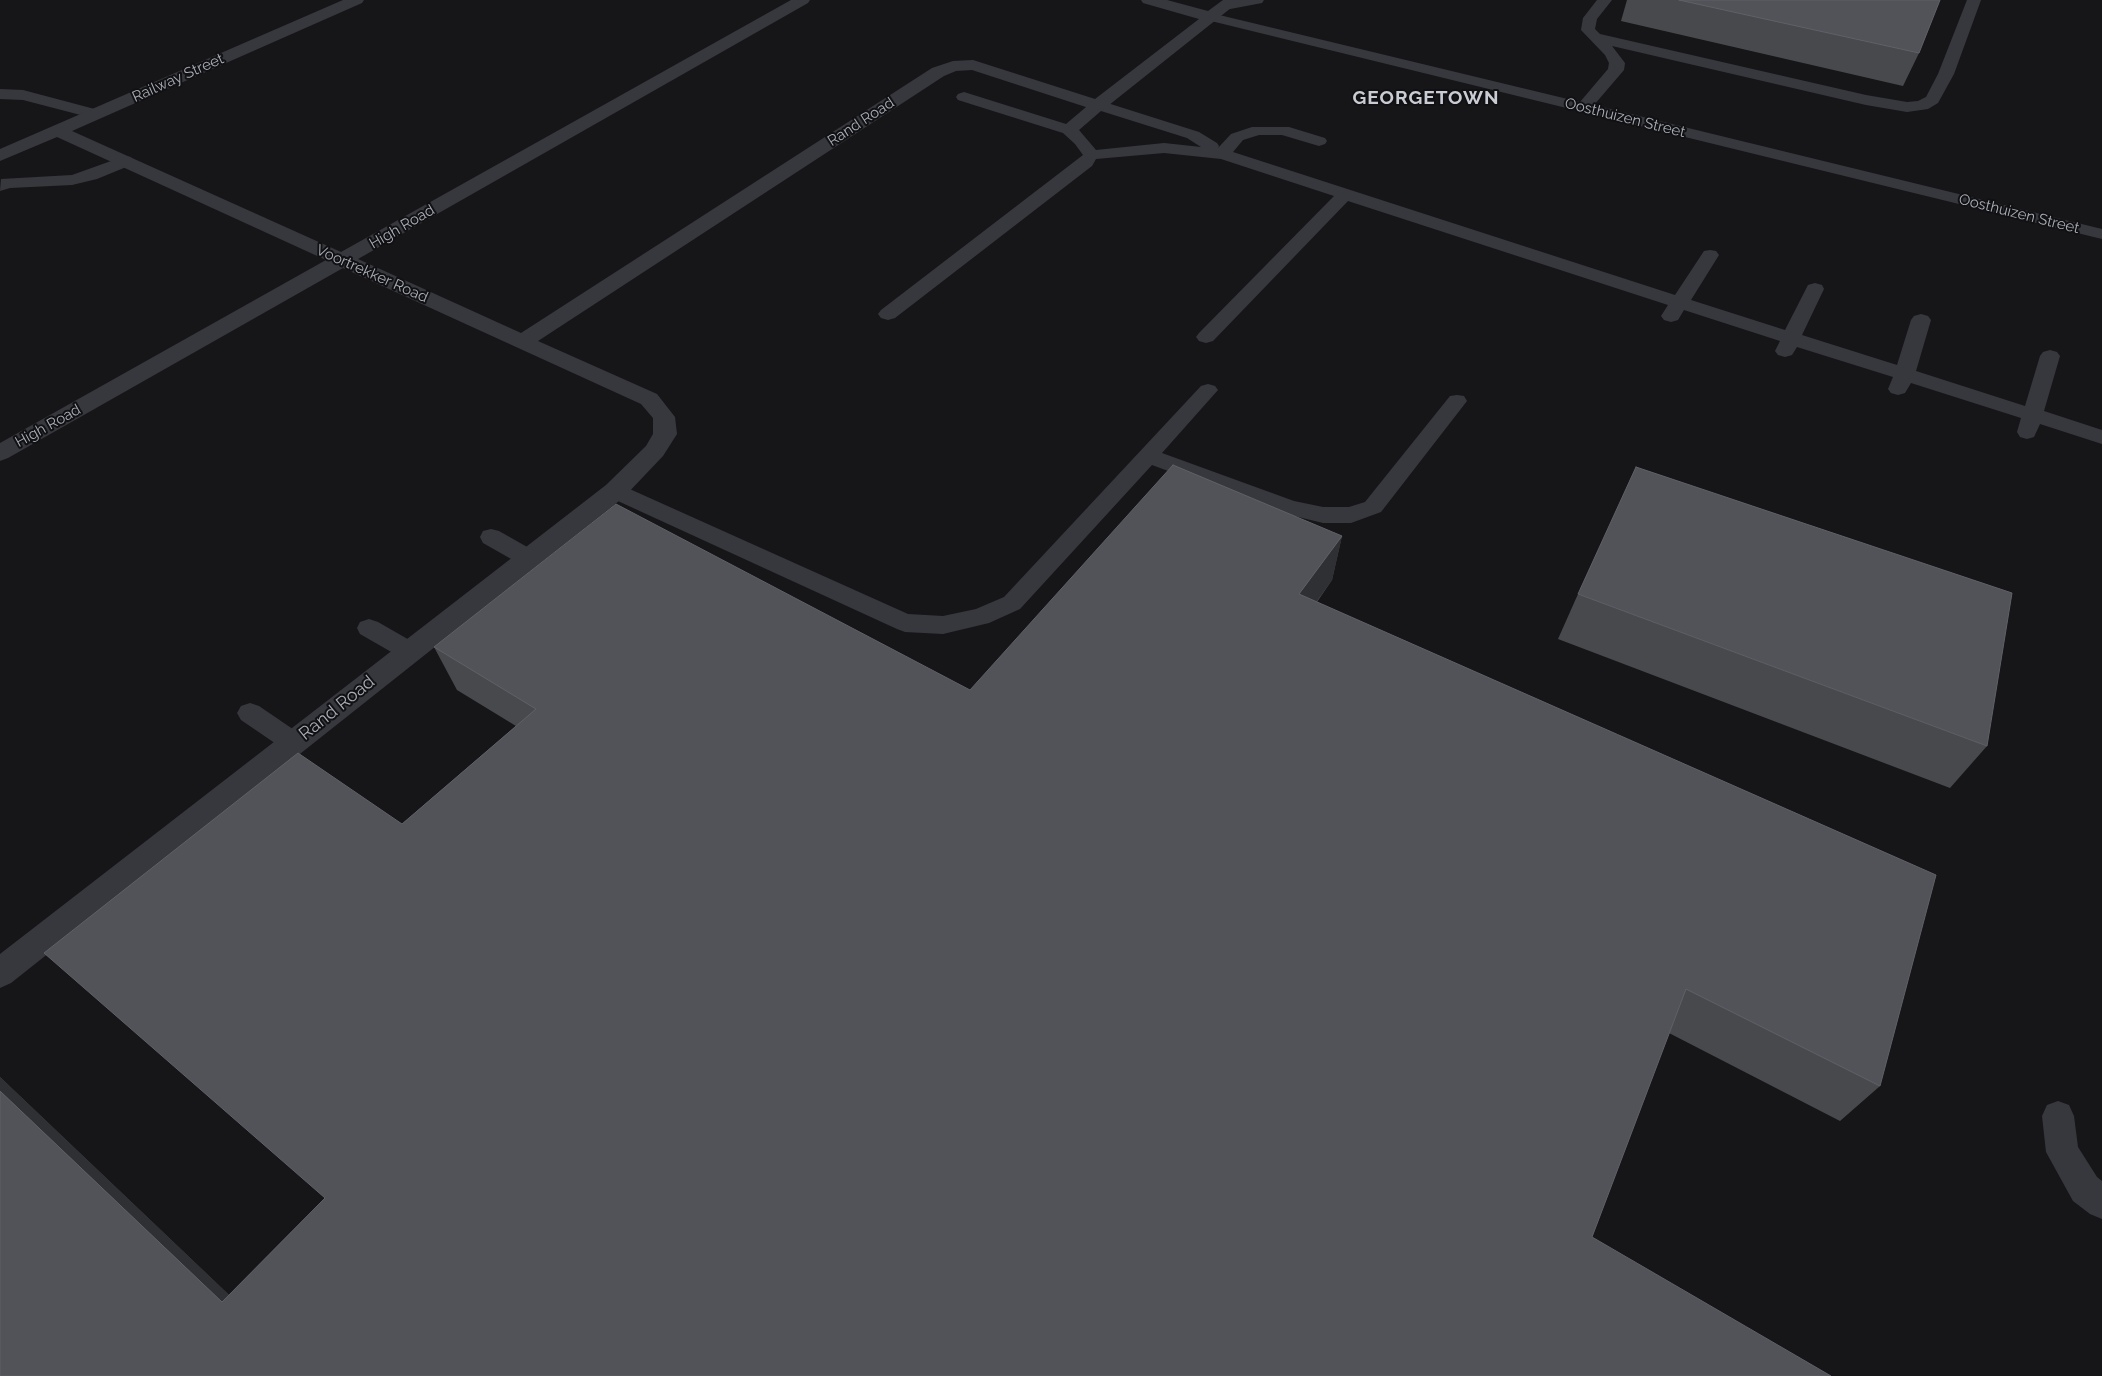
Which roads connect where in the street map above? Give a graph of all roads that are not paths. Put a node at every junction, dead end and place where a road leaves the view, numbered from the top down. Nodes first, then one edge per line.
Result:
1 (356, 0) edge
2 (802, 0) edge
3 (1149, 0) edge
4 (1257, 0) edge
5 (1606, 0) edge
6 (1974, 0) edge
7 (1223, 8) edge
8 (1594, 37) junction
9 (0, 94) edge
10 (964, 97) dead end
11 (1098, 105) junction
12 (1583, 108) junction
13 (96, 114) junction
14 (1069, 130) junction
15 (58, 131) junction
16 (1319, 141) dead end
17 (1223, 154) junction
18 (1091, 155) junction
19 (0, 156) edge
20 (125, 161) junction
21 (2, 183) edge
22 (1345, 194) junction
23 (2102, 234) edge
24 (1710, 255) dead end
25 (342, 261) junction
26 (1815, 289) dead end
27 (1675, 310) junction
28 (888, 314) dead end
29 (1922, 320) dead end
30 (1206, 337) dead end
31 (523, 341) junction
32 (1788, 345) junction
33 (2050, 356) dead end
34 (1901, 381) junction
35 (1208, 390) dead end
36 (1457, 401) dead end
37 (2029, 423) junction
38 (665, 434) joint
39 (2102, 437) edge
40 (0, 453) edge
41 (1148, 456) junction
42 (615, 491) junction
43 (492, 537) dead end
44 (528, 558) junction
45 (369, 628) dead end
46 (408, 651) junction
47 (250, 713) dead end
48 (294, 743) junction
49 (0, 973) edge
50 (2058, 1116) dead end
51 (2102, 1202) edge

1 - 13 street, Railway Street
2 - 25 street, High Road
3 - 7 street, Oosthuizen Street
4 - 7 lane
5 - 8 lane
6 - 8 lane
7 - 11 street
7 - 12 lane, Oosthuizen Street
8 - 12 lane
9 - 13 lane
10 - 14 lane
11 - 14 lane
11 - 17 lane
11 - 31 street, Rand Road
12 - 23 lane, Oosthuizen Street
13 - 15 street, Railway Street
14 - 18 lane
15 - 19 street, Railway Street
15 - 20 street, Voortrekker Road
16 - 17 lane
17 - 18 lane
17 - 22 lane
18 - 28 lane
20 - 21 lane
20 - 25 street, Voortrekker Road
22 - 27 lane
22 - 30 lane
24 - 27 lane
25 - 31 street, Voortrekker Road
25 - 40 street, High Road
26 - 32 lane
27 - 32 lane
29 - 34 lane
31 - 38 street, Voortrekker Road
32 - 34 lane
33 - 37 lane
34 - 37 lane
35 - 41 lane
36 - 41 lane
37 - 39 lane
38 - 42 street, Rand Road
41 - 42 lane
42 - 44 street, Rand Road
43 - 44 lane
44 - 46 street, Rand Road
45 - 46 lane
46 - 48 street, Rand Road
47 - 48 lane
48 - 49 street, Rand Road
50 - 51 lane

